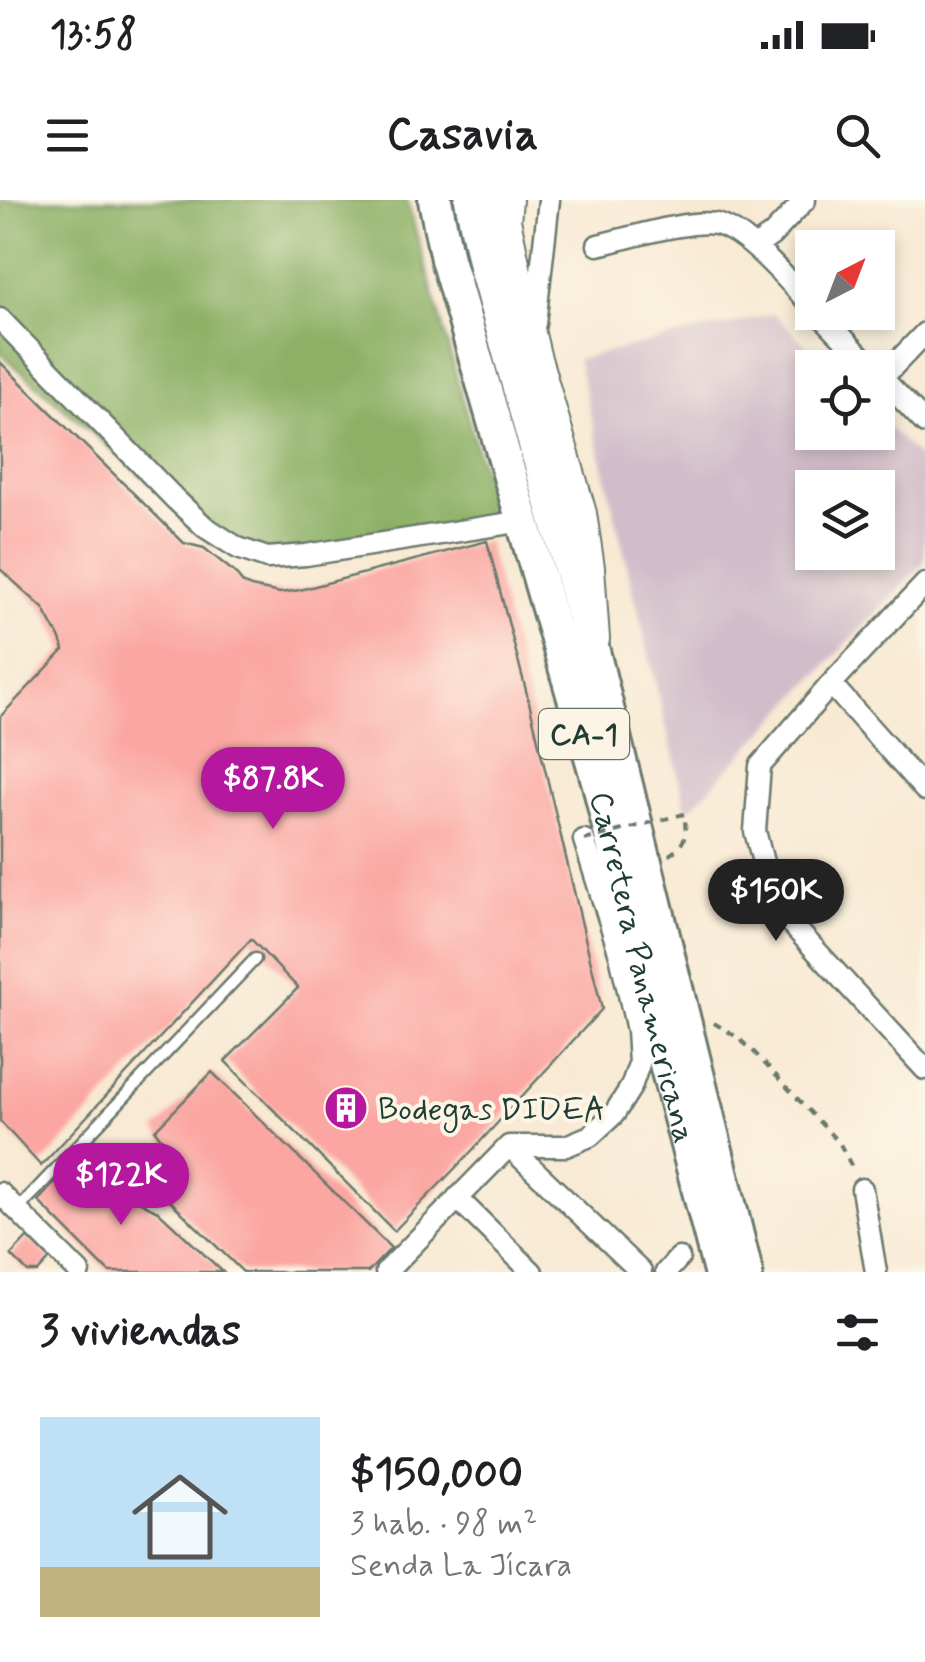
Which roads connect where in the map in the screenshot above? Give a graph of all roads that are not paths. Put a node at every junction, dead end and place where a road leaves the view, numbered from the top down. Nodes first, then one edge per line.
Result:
1 (435, 200) edge
2 (471, 200) edge
3 (503, 200) edge
4 (549, 200) edge
5 (805, 200) edge
6 (598, 245) dead end
7 (755, 247) junction
8 (795, 288) edge
9 (0, 319) edge
10 (835, 330) edge
11 (925, 333) edge
12 (855, 350) edge
13 (532, 356) junction
14 (895, 358) edge
15 (895, 392) edge
16 (925, 423) edge
17 (524, 521) junction
18 (925, 584) edge
19 (590, 639) junction
20 (831, 684) junction
21 (925, 790) edge
22 (584, 840) road end
23 (255, 959) dead end
24 (925, 1068) edge
25 (509, 1146) junction
26 (862, 1190) road end
27 (0, 1194) edge
28 (457, 1198) junction
29 (17, 1210) junction
30 (393, 1270) edge
31 (79, 1272) edge
32 (532, 1272) edge
33 (642, 1272) edge
34 (720, 1272) edge
35 (746, 1272) edge
36 (876, 1272) edge

1 - 17 main road, Carretera Panamericana / CA-1
2 - 19 main road, Carretera Panamericana / CA-1
3 - 13 highway
4 - 13 street
5 - 7 street
6 - 7 street
7 - 8 street
9 - 17 street
10 - 12 street
11 - 14 street
13 - 19 highway
15 - 16 street
17 - 34 main road, Carretera Panamericana / CA-1
18 - 20 street
19 - 35 main road, Carretera Panamericana / CA-1
20 - 21 street
20 - 24 street
22 - 25 street
23 - 29 lane
25 - 28 street
25 - 33 street
26 - 36 street
27 - 29 street
28 - 30 street
28 - 32 street
29 - 31 street

